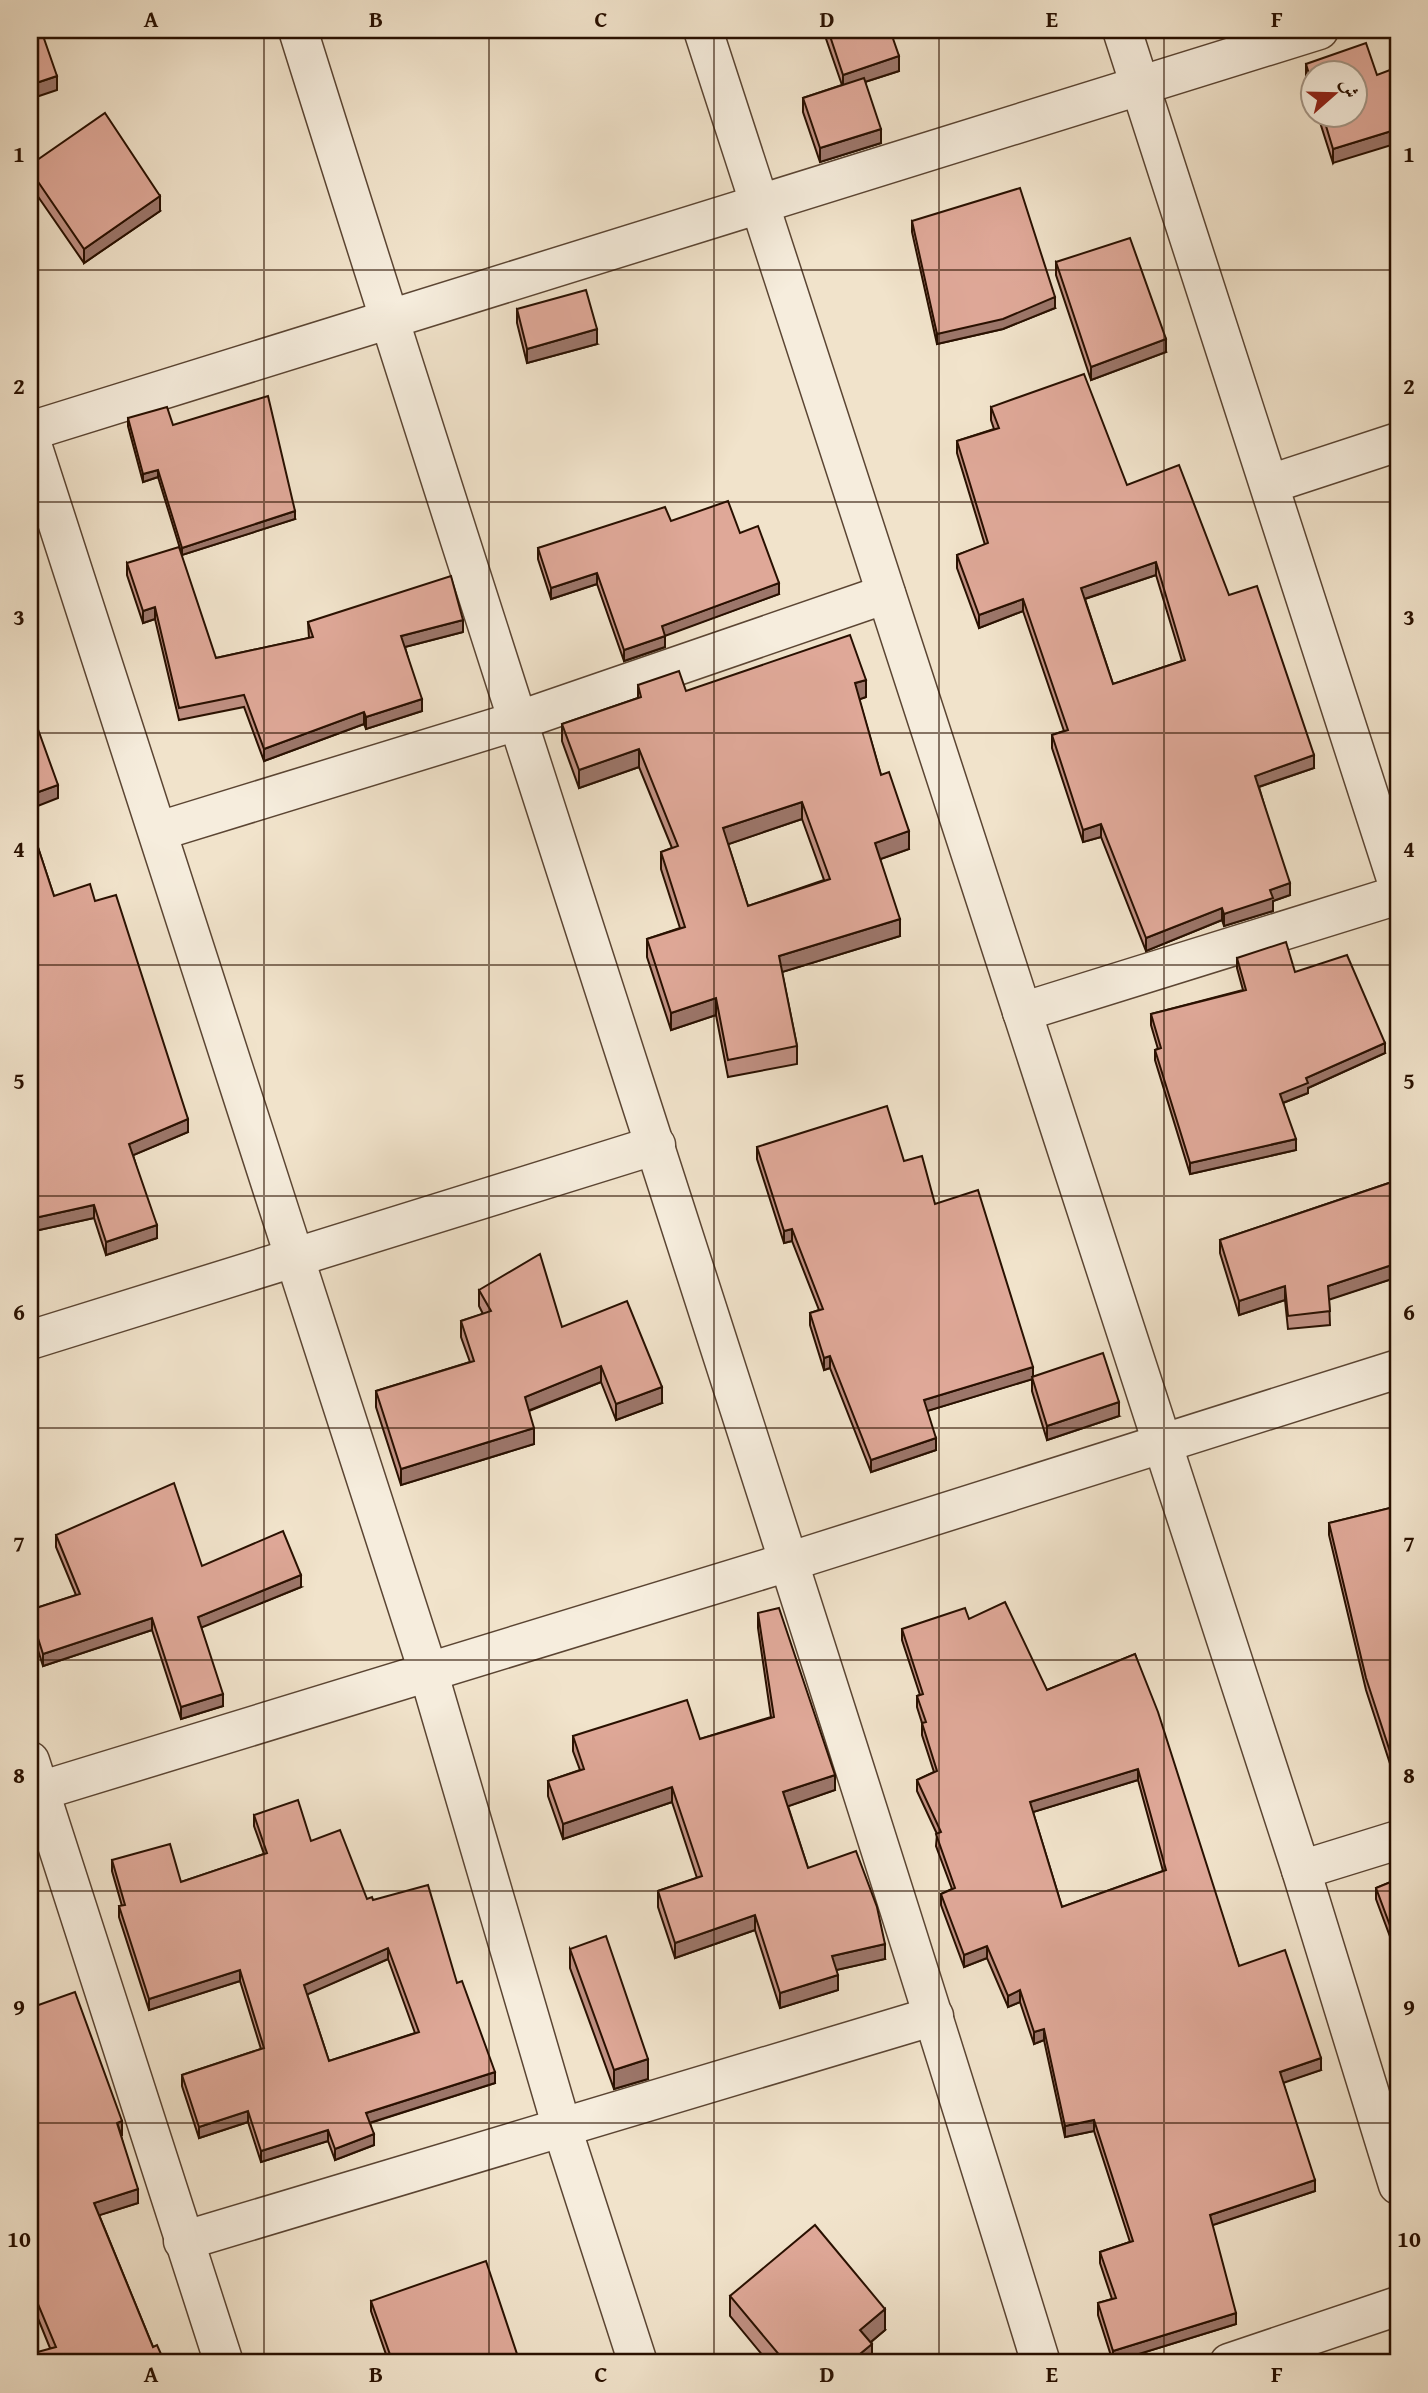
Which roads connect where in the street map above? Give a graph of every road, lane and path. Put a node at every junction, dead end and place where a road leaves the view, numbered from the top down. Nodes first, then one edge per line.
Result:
1 (299, 30) edge
2 (703, 30) edge
3 (1122, 30) edge
4 (1319, 30) edge
5 (1140, 86) junction
6 (759, 204) junction
7 (389, 319) junction
8 (30, 431) edge
9 (30, 438) edge
10 (1398, 442) edge
11 (1269, 484) junction
12 (886, 594) junction
13 (517, 721) junction
14 (159, 831) junction
15 (1398, 885) edge
16 (1398, 895) edge
17 (1022, 1012) junction
18 (656, 1145) junction
19 (292, 1257) junction
20 (30, 1340) edge
21 (1398, 1369) edge
22 (1162, 1444) junction
23 (788, 1562) junction
24 (428, 1671) junction
25 (33, 1782) edge
26 (1398, 1840) edge
27 (1301, 1870) junction
28 (934, 2016) junction
29 (562, 2128) junction
30 (1398, 2185) edge
31 (183, 2241) junction
32 (1398, 2306) edge
33 (224, 2363) edge
34 (638, 2363) edge
35 (1041, 2363) edge
36 (1229, 2363) edge

1 - 7 street
2 - 6 street
3 - 5 street
4 - 5 street
5 - 6 street
5 - 11 street
6 - 7 street
6 - 12 street
7 - 8 street
7 - 13 street
9 - 14 street
10 - 11 street
11 - 15 street
12 - 13 street
12 - 17 street
13 - 14 street
13 - 18 street
14 - 19 street
16 - 17 street
17 - 22 street
18 - 19 street
18 - 23 street
19 - 20 street
19 - 24 street
21 - 22 street
22 - 23 street
22 - 27 street
23 - 24 street
23 - 28 street
24 - 25 street
24 - 29 street
25 - 31 street
26 - 27 street
27 - 30 street
28 - 29 street
28 - 35 street
29 - 31 street
29 - 34 street
31 - 33 street
32 - 36 street

